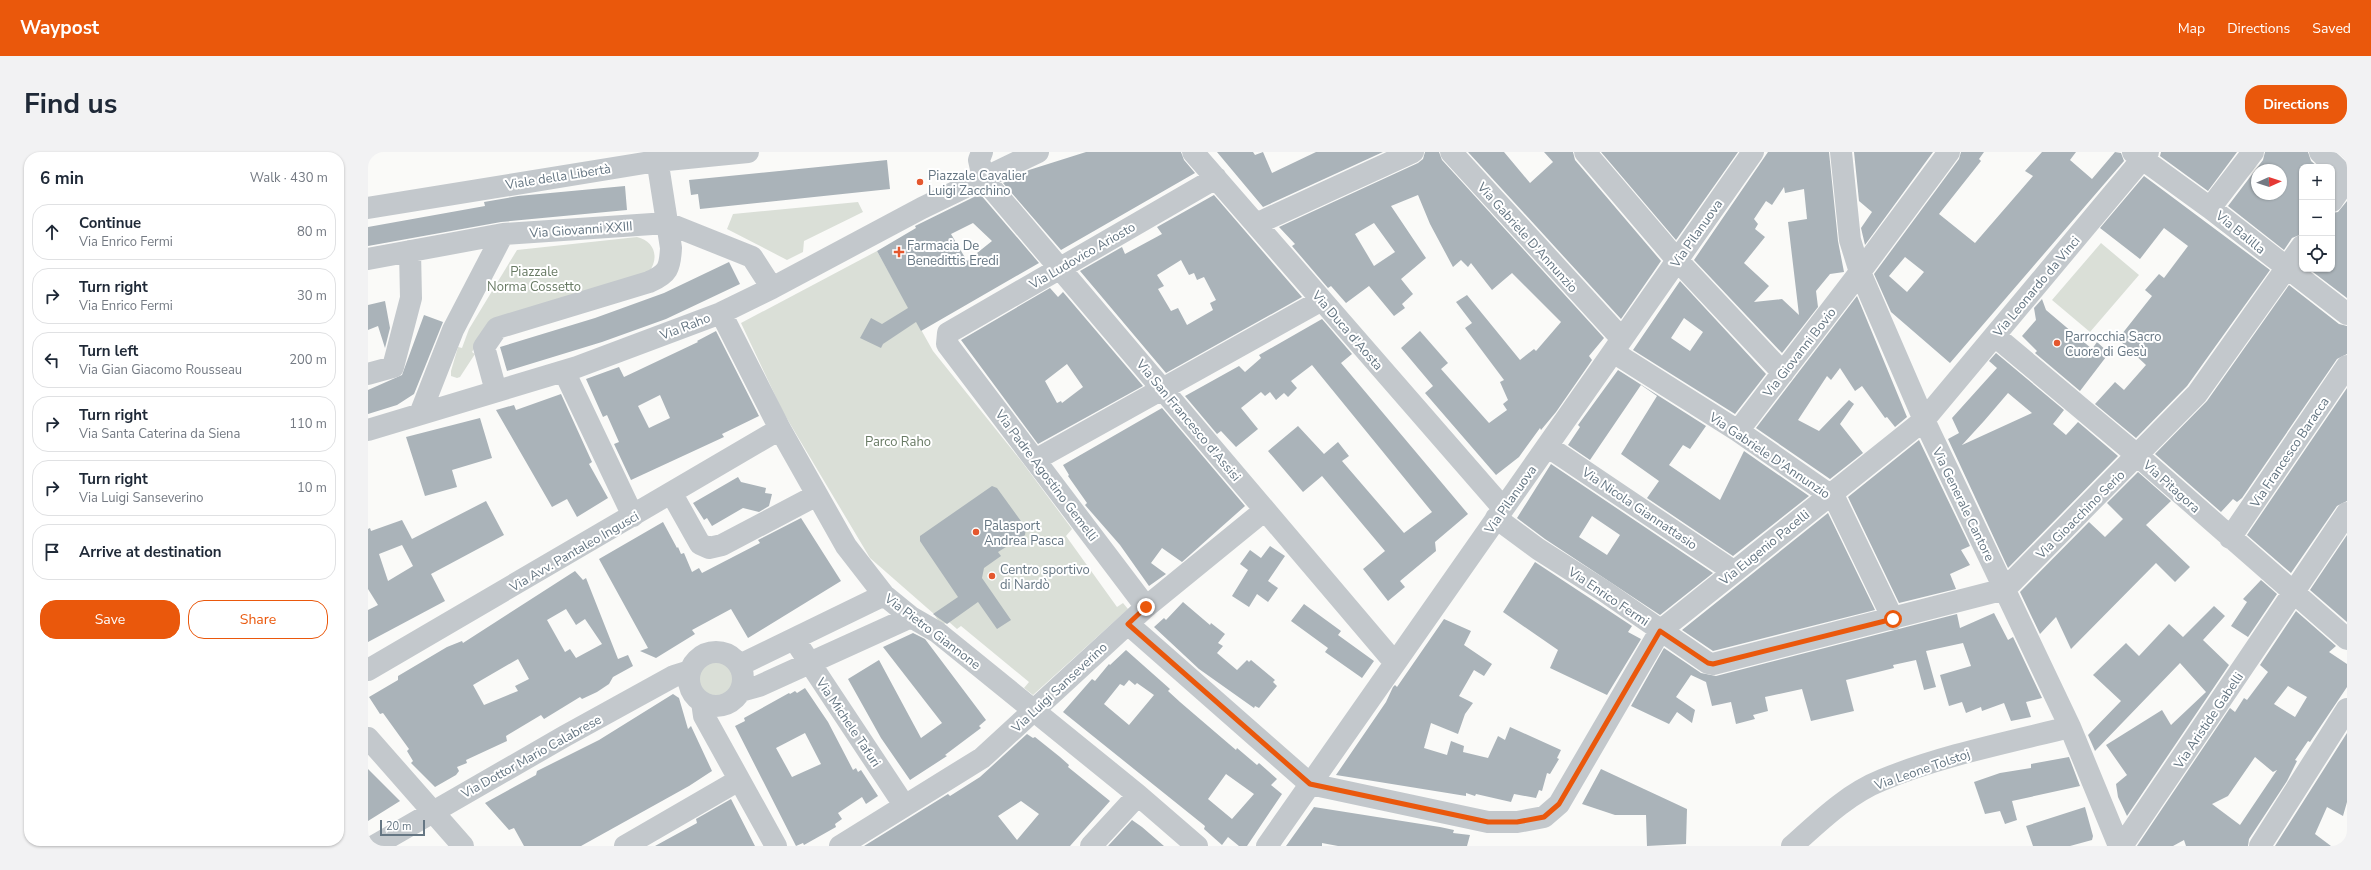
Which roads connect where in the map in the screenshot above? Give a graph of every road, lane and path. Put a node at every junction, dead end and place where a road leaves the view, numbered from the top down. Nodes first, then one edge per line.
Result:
1 (748, 152) edge
2 (982, 152) edge
3 (999, 152) edge
4 (1194, 152) edge
5 (1414, 152) edge
6 (1451, 152) edge
7 (1585, 152) edge
8 (1752, 152) edge
9 (1841, 152) edge
10 (1949, 152) edge
11 (2253, 152) edge
12 (2320, 152) edge
13 (1033, 153) edge
14 (2141, 154) edge
15 (657, 156) edge
16 (983, 178) junction
17 (1216, 178) junction
18 (2347, 178) edge
19 (2333, 200) edge
20 (370, 201) edge
21 (2210, 208) junction
22 (667, 223) junction
23 (1256, 224) junction
24 (503, 234) junction
25 (410, 251) junction
26 (2299, 251) edge
27 (368, 259) edge
28 (1677, 260) junction
29 (1059, 268) junction
30 (2287, 269) junction
31 (1860, 272) junction
32 (772, 288) junction
33 (1322, 300) junction
34 (721, 313) junction
35 (2347, 314) edge
36 (1995, 336) junction
37 (948, 339) joint
38 (1617, 345) junction
39 (2347, 366) edge
40 (564, 371) junction
41 (1783, 373) junction
42 (368, 374) edge
43 (1162, 388) junction
44 (496, 391) junction
45 (420, 414) junction
46 (1924, 420) junction
47 (780, 429) junction
48 (368, 430) edge
49 (1738, 431) junction
50 (1547, 446) junction
51 (2138, 456) junction
52 (1035, 460) junction
53 (672, 494) junction
54 (817, 495) junction
55 (1830, 495) junction
56 (1265, 510) junction
57 (1500, 513) junction
58 (2347, 513) edge
59 (633, 516) junction
60 (2230, 538) junction
61 (1734, 571) junction
62 (2005, 589) junction
63 (2294, 594) junction
64 (884, 595) junction
65 (1146, 607) junction
66 (912, 617) junction
67 (1893, 619) junction
68 (1128, 624) junction
69 (1660, 631) junction
70 (794, 639) junction
71 (2347, 639) edge
72 (809, 662) junction
73 (1395, 663) junction
74 (740, 665) junction
75 (368, 670) edge
76 (690, 671) junction
77 (741, 691) junction
78 (702, 702) junction
79 (1033, 709) junction
80 (2347, 709) edge
81 (2070, 727) junction
82 (368, 738) edge
83 (739, 780) junction
84 (1310, 784) junction
85 (1138, 795) junction
86 (904, 805) junction
87 (432, 811) junction
88 (374, 846) edge
89 (463, 846) edge
90 (624, 846) edge
91 (776, 846) edge
92 (840, 846) edge
93 (1091, 846) edge
94 (1196, 846) edge
95 (1267, 846) edge
96 (1792, 846) edge
97 (2119, 846) edge
98 (2122, 846) edge
99 (2260, 846) edge

1 - 15 street, Viale della Libertà
2 - 16 street
3 - 16 street
4 - 17 street, Via Duca d'Aosta
5 - 23 street
6 - 38 street, Via Gabriele D'Annunzio
7 - 28 street
8 - 28 street, Via Pilanuova
9 - 31 street, Via Generale Cantore
10 - 31 street, Via Giovanni Bovio
11 - 21 street
12 - 18 street
13 - 16 street, Via Raho
14 - 21 street, Via Balilla
14 - 36 street, Via Leonardo da Vinci
15 - 20 street, Viale della Libertà
15 - 22 street
16 - 29 street, Via San Francesco d'Assisi
16 - 32 street, Via Raho
17 - 23 street, Via Duca d'Aosta
17 - 29 street, Via Ludovico Ariosto
18 - 19 street
21 - 30 street, Via Balilla
22 - 24 street, Via Giovanni XXIII
22 - 32 street, Via Giovanni XXIII
22 - 44 street
23 - 33 street, Via Duca d'Aosta
24 - 25 street, Via Giovanni XXIII
24 - 45 street
25 - 27 street, Via Giovanni XXIII
25 - 42 street
26 - 30 street, Via Gioacchino Serio
28 - 38 street, Via Pilanuova
28 - 41 street
29 - 37 street, Via Ludovico Ariosto
29 - 43 street, Via San Francesco d'Assisi
30 - 35 street, Via Balilla
30 - 51 street, Via Gioacchino Serio
31 - 41 street, Via Giovanni Bovio
31 - 46 street, Via Generale Cantore
32 - 34 street, Via Raho
33 - 43 street
33 - 57 street, Via Duca d'Aosta
34 - 40 street, Via Raho
34 - 47 street, Via Pietro Giannone
36 - 46 street, Via Leonardo da Vinci
36 - 51 street, Via Pitagora
37 - 52 street, Via Padre Agostino Gemelli
38 - 49 street, Via Gabriele D'Annunzio
38 - 50 street, Via Pilanuova
39 - 60 street, Via Francesco Baracca
40 - 44 street, Via Raho
40 - 59 street
41 - 49 street, Via Giovanni Bovio
43 - 52 street
43 - 56 street, Via San Francesco d'Assisi
44 - 45 street, Via Raho
45 - 48 street, Via Raho
46 - 55 street, Via Eugenio Pacelli
46 - 62 street, Via Generale Cantore
47 - 53 street, Via Avv. Pantaleo Ingusci
47 - 54 street, Via Pietro Giannone
49 - 55 street, Via Gabriele D'Annunzio
50 - 57 street, Via Pilanuova
50 - 61 street, Via Nicola Giannattasio
51 - 60 street, Via Pitagora
51 - 62 street, Via Gioacchino Serio
52 - 65 street, Via Padre Agostino Gemelli
53 - 54 street
53 - 59 street, Via Avv. Pantaleo Ingusci
54 - 64 street, Via Pietro Giannone
55 - 61 street, Via Eugenio Pacelli
55 - 67 street, Via Gabriele D'Annunzio
56 - 65 street, Via Luigi Sanseverino
56 - 73 street, Via San Francesco d'Assisi
57 - 69 street, Via Enrico Fermi
57 - 73 street, Via Pilanuova
58 - 63 street, Via Aristide Gabelli
59 - 75 street, Via Avv. Pantaleo Ingusci
60 - 63 street, Via Pitagora
61 - 69 street, Via Eugenio Pacelli
62 - 67 street, Via Enrico Fermi
62 - 81 street, Via Generale Cantore
63 - 71 street, Via Pitagora
63 - 98 street, Via Aristide Gabelli
64 - 66 street, Via Pietro Giannone
64 - 70 street
65 - 68 street, Via Luigi Sanseverino
66 - 72 street
66 - 79 street, Via Pietro Giannone
67 - 69 street, Via Enrico Fermi
68 - 79 street, Via Luigi Sanseverino
68 - 84 street
69 - 84 street
70 - 72 street, Via Michele Tafuri
70 - 74 street
72 - 77 street
72 - 86 street, Via Michele Tafuri
73 - 84 street, Via Pilanuova
74 - 76 street
74 - 77 street
76 - 78 street
76 - 87 street, Via Dottor Mario Calabrese
77 - 78 street
78 - 83 street
79 - 85 street, Via Pietro Giannone
79 - 86 street, Via Luigi Sanseverino
80 - 99 street
81 - 96 street, Via Leone Tolstoj
81 - 97 street, Via Generale Cantore
82 - 87 street
83 - 90 street
83 - 91 street
84 - 95 street, Via Pilanuova
85 - 93 street
85 - 94 street, Via Pietro Giannone
86 - 92 street, Via Luigi Sanseverino
87 - 88 street, Via Dottor Mario Calabrese
87 - 89 street

